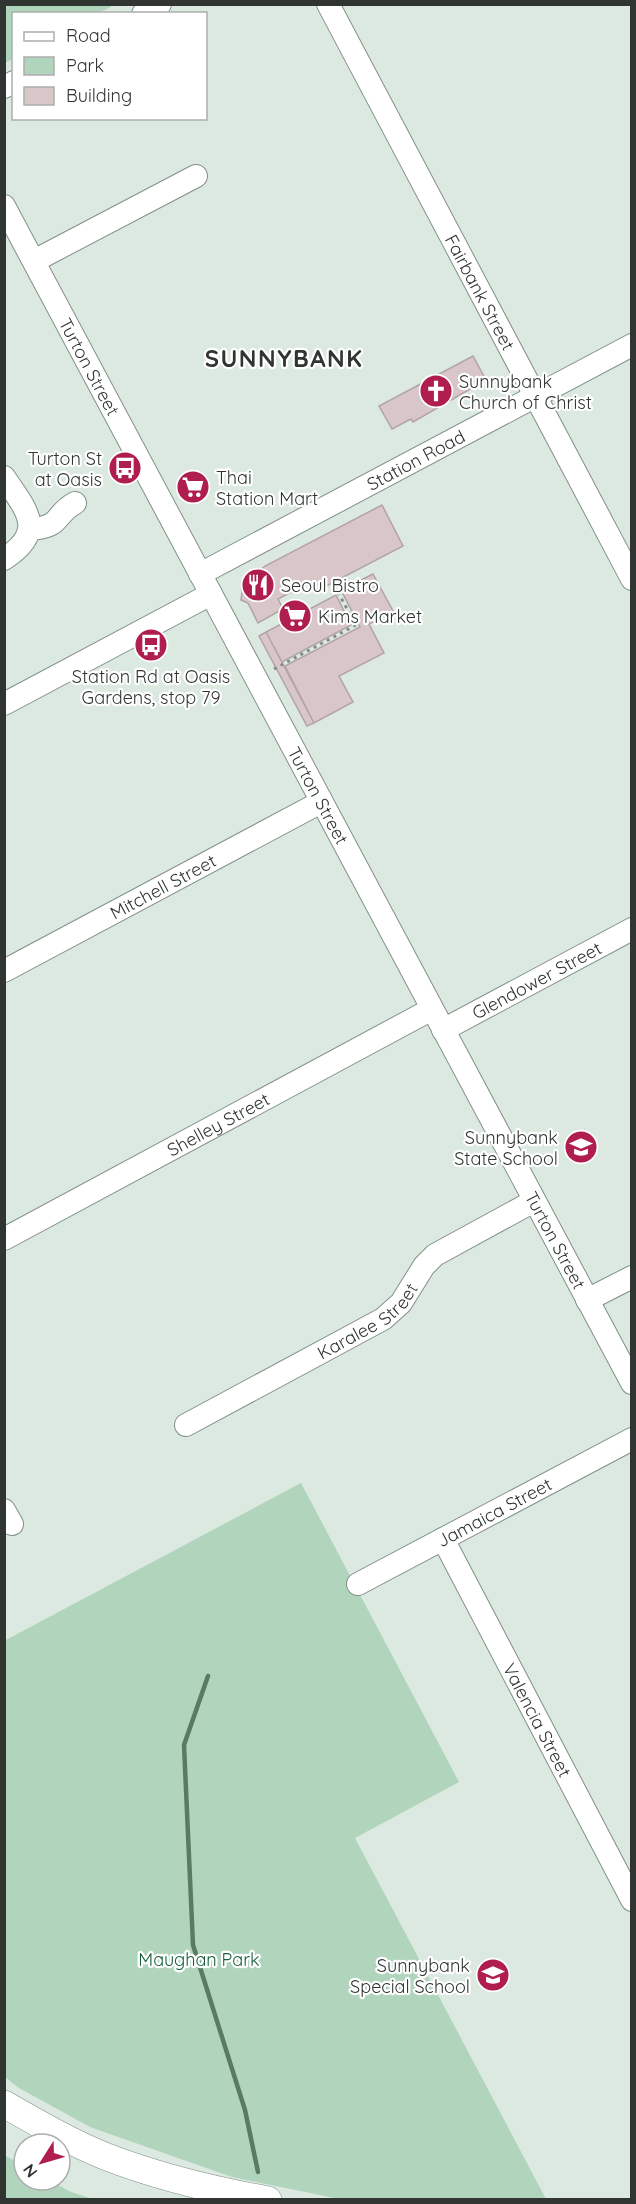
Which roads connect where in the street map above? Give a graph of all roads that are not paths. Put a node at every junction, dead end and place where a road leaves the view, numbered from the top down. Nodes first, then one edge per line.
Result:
1 (160, 4) edge
2 (328, 4) edge
3 (146, 12) edge
4 (196, 176) dead end
5 (4, 206) edge
6 (34, 261) junction
7 (632, 345) edge
8 (535, 396) junction
9 (4, 477) edge
10 (75, 503) dead end
11 (30, 529) junction
12 (4, 559) edge
13 (200, 574) junction
14 (632, 579) edge
15 (211, 594) junction
16 (4, 704) edge
17 (321, 802) junction
18 (632, 929) edge
19 (4, 971) edge
20 (432, 1009) junction
21 (444, 1030) junction
22 (534, 1201) junction
23 (4, 1239) edge
24 (632, 1277) edge
25 (587, 1300) junction
26 (632, 1383) edge
27 (186, 1425) dead end
28 (632, 1439) edge
29 (443, 1539) junction
30 (358, 1584) dead end
31 (632, 1900) edge
32 (4, 2104) edge
33 (4, 2124) edge
34 (19, 2132) edge
35 (72, 2158) edge
36 (186, 2199) edge
37 (268, 2199) edge

1 - 3 street
2 - 8 street, Fairbank Street
4 - 6 street
5 - 6 street, Turton Street
6 - 13 street, Turton Street
7 - 8 street, Station Road
8 - 13 street, Station Road
8 - 14 street, Fairbank Street
9 - 11 street
10 - 11 street
11 - 12 street
13 - 15 street, Turton Street
15 - 16 street
15 - 17 street, Turton Street
17 - 19 street, Mitchell Street
17 - 20 street, Turton Street
18 - 21 street, Glendower Street
20 - 21 street, Turton Street
20 - 23 street, Shelley Street
21 - 22 street, Turton Street
22 - 25 street, Turton Street
22 - 27 street, Karalee Street
24 - 25 street
25 - 26 street, Turton Street
28 - 29 street, Jamaica Street
29 - 30 street, Jamaica Street
29 - 31 street, Valencia Street
32 - 37 main road
33 - 34 main road
35 - 36 main road

